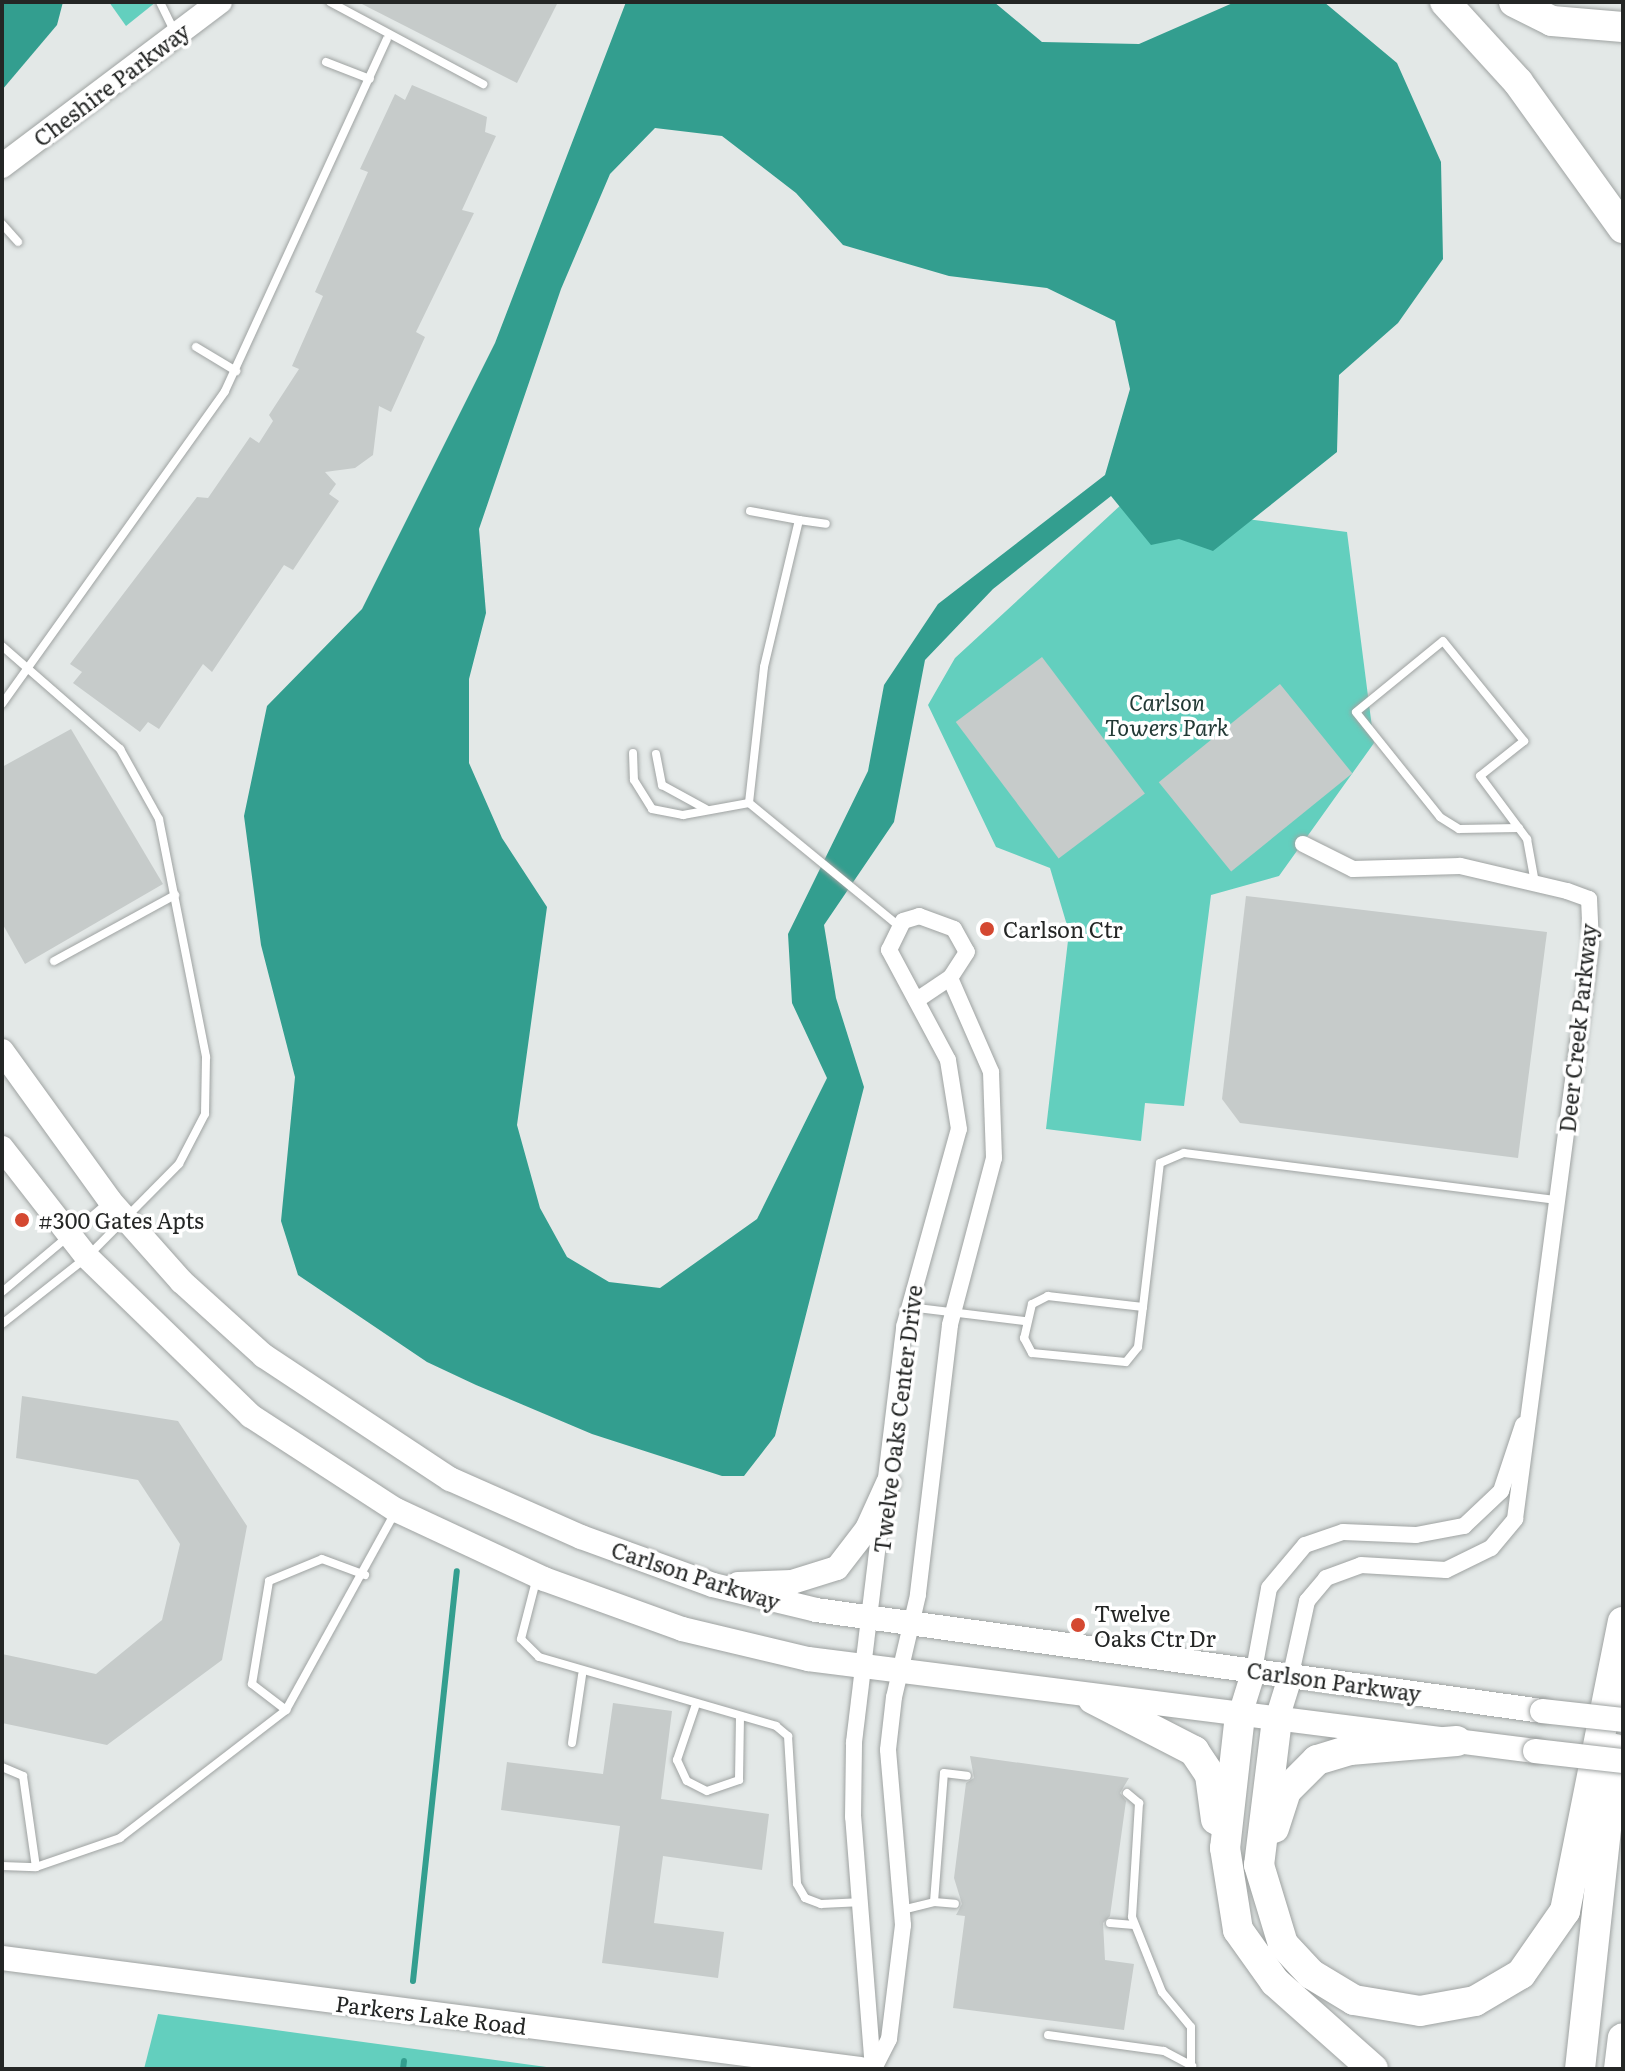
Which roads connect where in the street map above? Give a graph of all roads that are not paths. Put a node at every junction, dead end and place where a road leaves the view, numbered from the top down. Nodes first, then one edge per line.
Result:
1 (160, 2) edge
2 (220, 2) edge
3 (330, 2) edge
4 (1445, 2) edge
5 (1514, 2) edge
6 (1623, 27) edge
7 (176, 36) junction
8 (387, 39) junction
9 (326, 62) dead end
10 (370, 79) junction
11 (483, 84) dead end
12 (2, 166) edge
13 (2, 224) edge
14 (1623, 228) edge
15 (18, 242) dead end
16 (196, 347) dead end
17 (236, 371) junction
18 (750, 511) dead end
19 (799, 520) junction
20 (826, 524) dead end
21 (2, 646) edge
22 (30, 669) junction
23 (2, 704) edge
24 (633, 753) dead end
25 (656, 754) dead end
26 (749, 803) junction
27 (707, 810) junction
28 (1519, 828) junction
29 (1303, 844) dead end
30 (1536, 887) junction
31 (175, 895) junction
32 (899, 926) junction
33 (54, 961) dead end
34 (950, 978) junction
35 (920, 998) junction
36 (2, 1051) edge
37 (2, 1148) edge
38 (1557, 1200) junction
39 (118, 1210) junction
40 (71, 1236) junction
41 (87, 1257) junction
42 (2, 1292) edge
43 (908, 1307) junction
44 (1143, 1307) junction
45 (953, 1312) junction
46 (1024, 1321) junction
47 (2, 1324) edge
48 (1529, 1404) junction
49 (888, 1483) junction
50 (396, 1510) junction
51 (365, 1575) junction
52 (537, 1576) junction
53 (713, 1585) junction
54 (873, 1620) junction
55 (1623, 1622) edge
56 (911, 1625) junction
57 (866, 1667) junction
58 (1254, 1670) junction
59 (1623, 1670) edge
60 (899, 1671) junction
61 (1291, 1674) junction
62 (582, 1675) junction
63 (1093, 1699) junction
64 (695, 1707) junction
65 (286, 1710) junction
66 (1240, 1715) junction
67 (740, 1718) junction
68 (1277, 1719) junction
69 (1623, 1720) edge
70 (1457, 1741) junction
71 (572, 1743) dead end
72 (1623, 1761) edge
73 (2, 1767) edge
74 (967, 1776) dead end
75 (1127, 1793) dead end
76 (2, 1866) edge
77 (36, 1867) junction
78 (1225, 1877) junction
79 (1263, 1893) junction
80 (864, 1902) junction
81 (934, 1902) junction
82 (955, 1904) dead end
83 (902, 1910) junction
84 (1110, 1923) dead end
85 (1134, 1925) junction
86 (2, 1958) edge
87 (1048, 2035) dead end
88 (1623, 2038) edge
89 (1191, 2067) edge
90 (860, 2069) edge
91 (874, 2069) edge
92 (1373, 2069) edge
93 (1580, 2069) edge
94 (1619, 2069) edge

1 - 7 lane
2 - 7 main road, Cheshire Parkway
3 - 8 lane
4 - 14 highway
5 - 6 highway
7 - 12 main road, Cheshire Parkway
8 - 10 lane
8 - 11 lane
9 - 10 lane
10 - 17 lane
13 - 15 lane
16 - 17 lane
17 - 22 lane
18 - 19 lane
19 - 20 lane
19 - 26 lane
21 - 22 lane
22 - 23 lane
22 - 31 lane
24 - 27 lane
25 - 27 lane
26 - 27 lane
26 - 32 lane
28 - 28 lane
28 - 30 lane
29 - 30 street, Deer Creek Parkway
30 - 38 street, Deer Creek Parkway
31 - 33 lane
31 - 39 lane
32 - 34 street
32 - 35 street, Twelve Oaks Center Drive
34 - 35 street
34 - 45 street, Twelve Oaks Center Drive
35 - 43 street, Twelve Oaks Center Drive
36 - 39 main road, Carlson Parkway
37 - 40 main road, Carlson Parkway
38 - 44 lane
38 - 48 street, Deer Creek Parkway
39 - 40 lane
39 - 41 lane
39 - 53 main road, Carlson Parkway
40 - 41 main road, Carlson Parkway
40 - 42 lane
41 - 47 lane
41 - 50 main road, Carlson Parkway
43 - 45 lane
43 - 49 street, Twelve Oaks Center Drive
44 - 46 lane
44 - 46 lane
45 - 46 lane
45 - 56 street, Twelve Oaks Center Drive
48 - 58 street, Deer Creek Parkway
48 - 61 street, Deer Creek Parkway
49 - 53 main road
49 - 54 street, Twelve Oaks Center Drive
50 - 51 lane
50 - 52 main road, Carlson Parkway
51 - 65 lane
51 - 65 lane
52 - 57 main road, Carlson Parkway
52 - 62 lane
53 - 54 main road, Carlson Parkway
54 - 56 main road, Carlson Parkway
54 - 57 street, Twelve Oaks Center Drive
55 - 79 highway
56 - 58 main road, Carlson Parkway
56 - 60 street, Twelve Oaks Center Drive
57 - 60 main road, Carlson Parkway
57 - 80 street, Twelve Oaks Center Drive
58 - 61 main road, Carlson Parkway
58 - 66 main road, Deer Creek Parkway
59 - 93 highway
60 - 63 main road, Carlson Parkway
60 - 83 street, Twelve Oaks Center Drive
61 - 68 main road, Deer Creek Parkway
61 - 69 main road, Carlson Parkway, bridge
62 - 64 lane
62 - 71 lane
63 - 66 main road, Carlson Parkway
63 - 78 highway
64 - 67 lane
64 - 67 lane
65 - 77 lane
66 - 68 main road, Carlson Parkway
66 - 78 highway
67 - 80 lane
68 - 70 main road, Carlson Parkway
68 - 79 highway
70 - 72 main road, Carlson Parkway, bridge
70 - 79 highway
73 - 77 lane
74 - 81 lane
75 - 85 lane
76 - 77 lane
78 - 92 highway
80 - 91 street, Twelve Oaks Center Drive
81 - 82 lane
81 - 83 lane
83 - 91 street, Twelve Oaks Center Drive
84 - 85 lane
85 - 89 lane
86 - 90 main road, Parkers Lake Road
87 - 89 lane
88 - 94 highway

